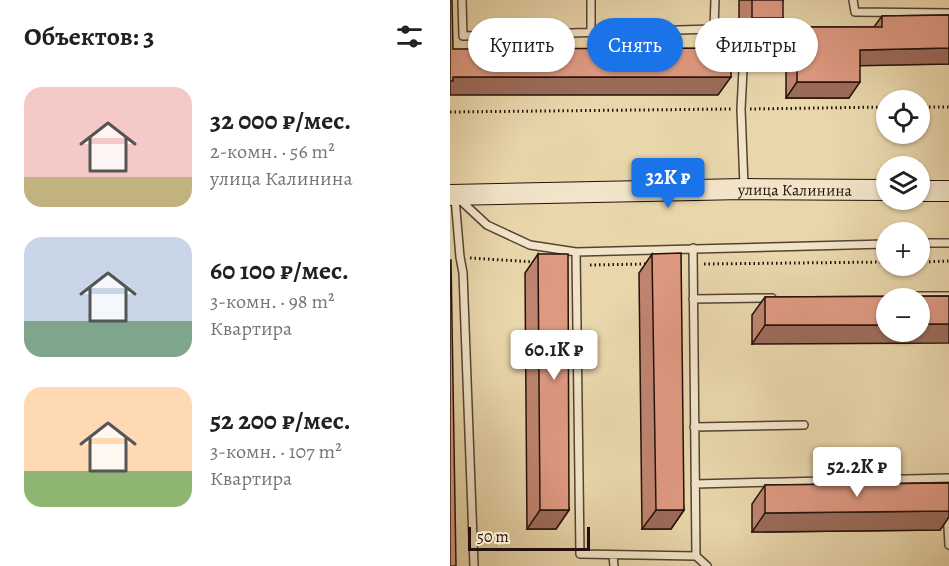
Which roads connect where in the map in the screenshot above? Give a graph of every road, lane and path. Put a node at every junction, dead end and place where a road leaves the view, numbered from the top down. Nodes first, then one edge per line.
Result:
1 (462, 0) edge
2 (591, 0) edge
3 (715, 0) edge
4 (853, 0) edge
5 (949, 13) edge
6 (591, 18) edge
7 (714, 18) edge
8 (587, 33) edge
9 (743, 72) edge
10 (876, 107) edge
11 (930, 107) edge
12 (949, 107) edge
13 (741, 109) junction
14 (450, 112) edge
15 (744, 189) junction
16 (876, 190) edge
17 (930, 191) edge
18 (949, 191) edge
19 (453, 195) edge
20 (930, 243) edge
21 (949, 243) edge
22 (876, 244) edge
23 (693, 248) junction
24 (576, 252) junction
25 (949, 261) edge
26 (930, 262) edge
27 (930, 296) edge
28 (949, 296) edge
29 (775, 298) edge
30 (693, 300) junction
31 (804, 424) dead end
32 (694, 427) junction
33 (948, 478) edge
34 (695, 484) junction
35 (946, 489) edge
36 (947, 500) edge
37 (949, 545) edge
38 (614, 555) junction
39 (696, 556) junction
40 (474, 566) edge
41 (614, 566) edge
42 (707, 566) edge

1 - 8 lane
2 - 6 lane
3 - 7 lane
4 - 5 lane
9 - 13 lane
10 - 13 path
11 - 12 path
13 - 14 path
13 - 15 lane
15 - 16 street, улица Калинина
15 - 19 street, улица Калинина
17 - 18 street
19 - 24 lane
19 - 40 lane
20 - 21 lane
22 - 23 lane
23 - 24 lane
23 - 30 lane
24 - 38 lane
25 - 26 path
27 - 28 lane
29 - 30 lane
30 - 32 lane
31 - 32 lane
32 - 34 lane
33 - 34 lane
33 - 35 lane
34 - 39 lane
36 - 37 lane
38 - 39 lane
38 - 41 lane
39 - 42 lane

